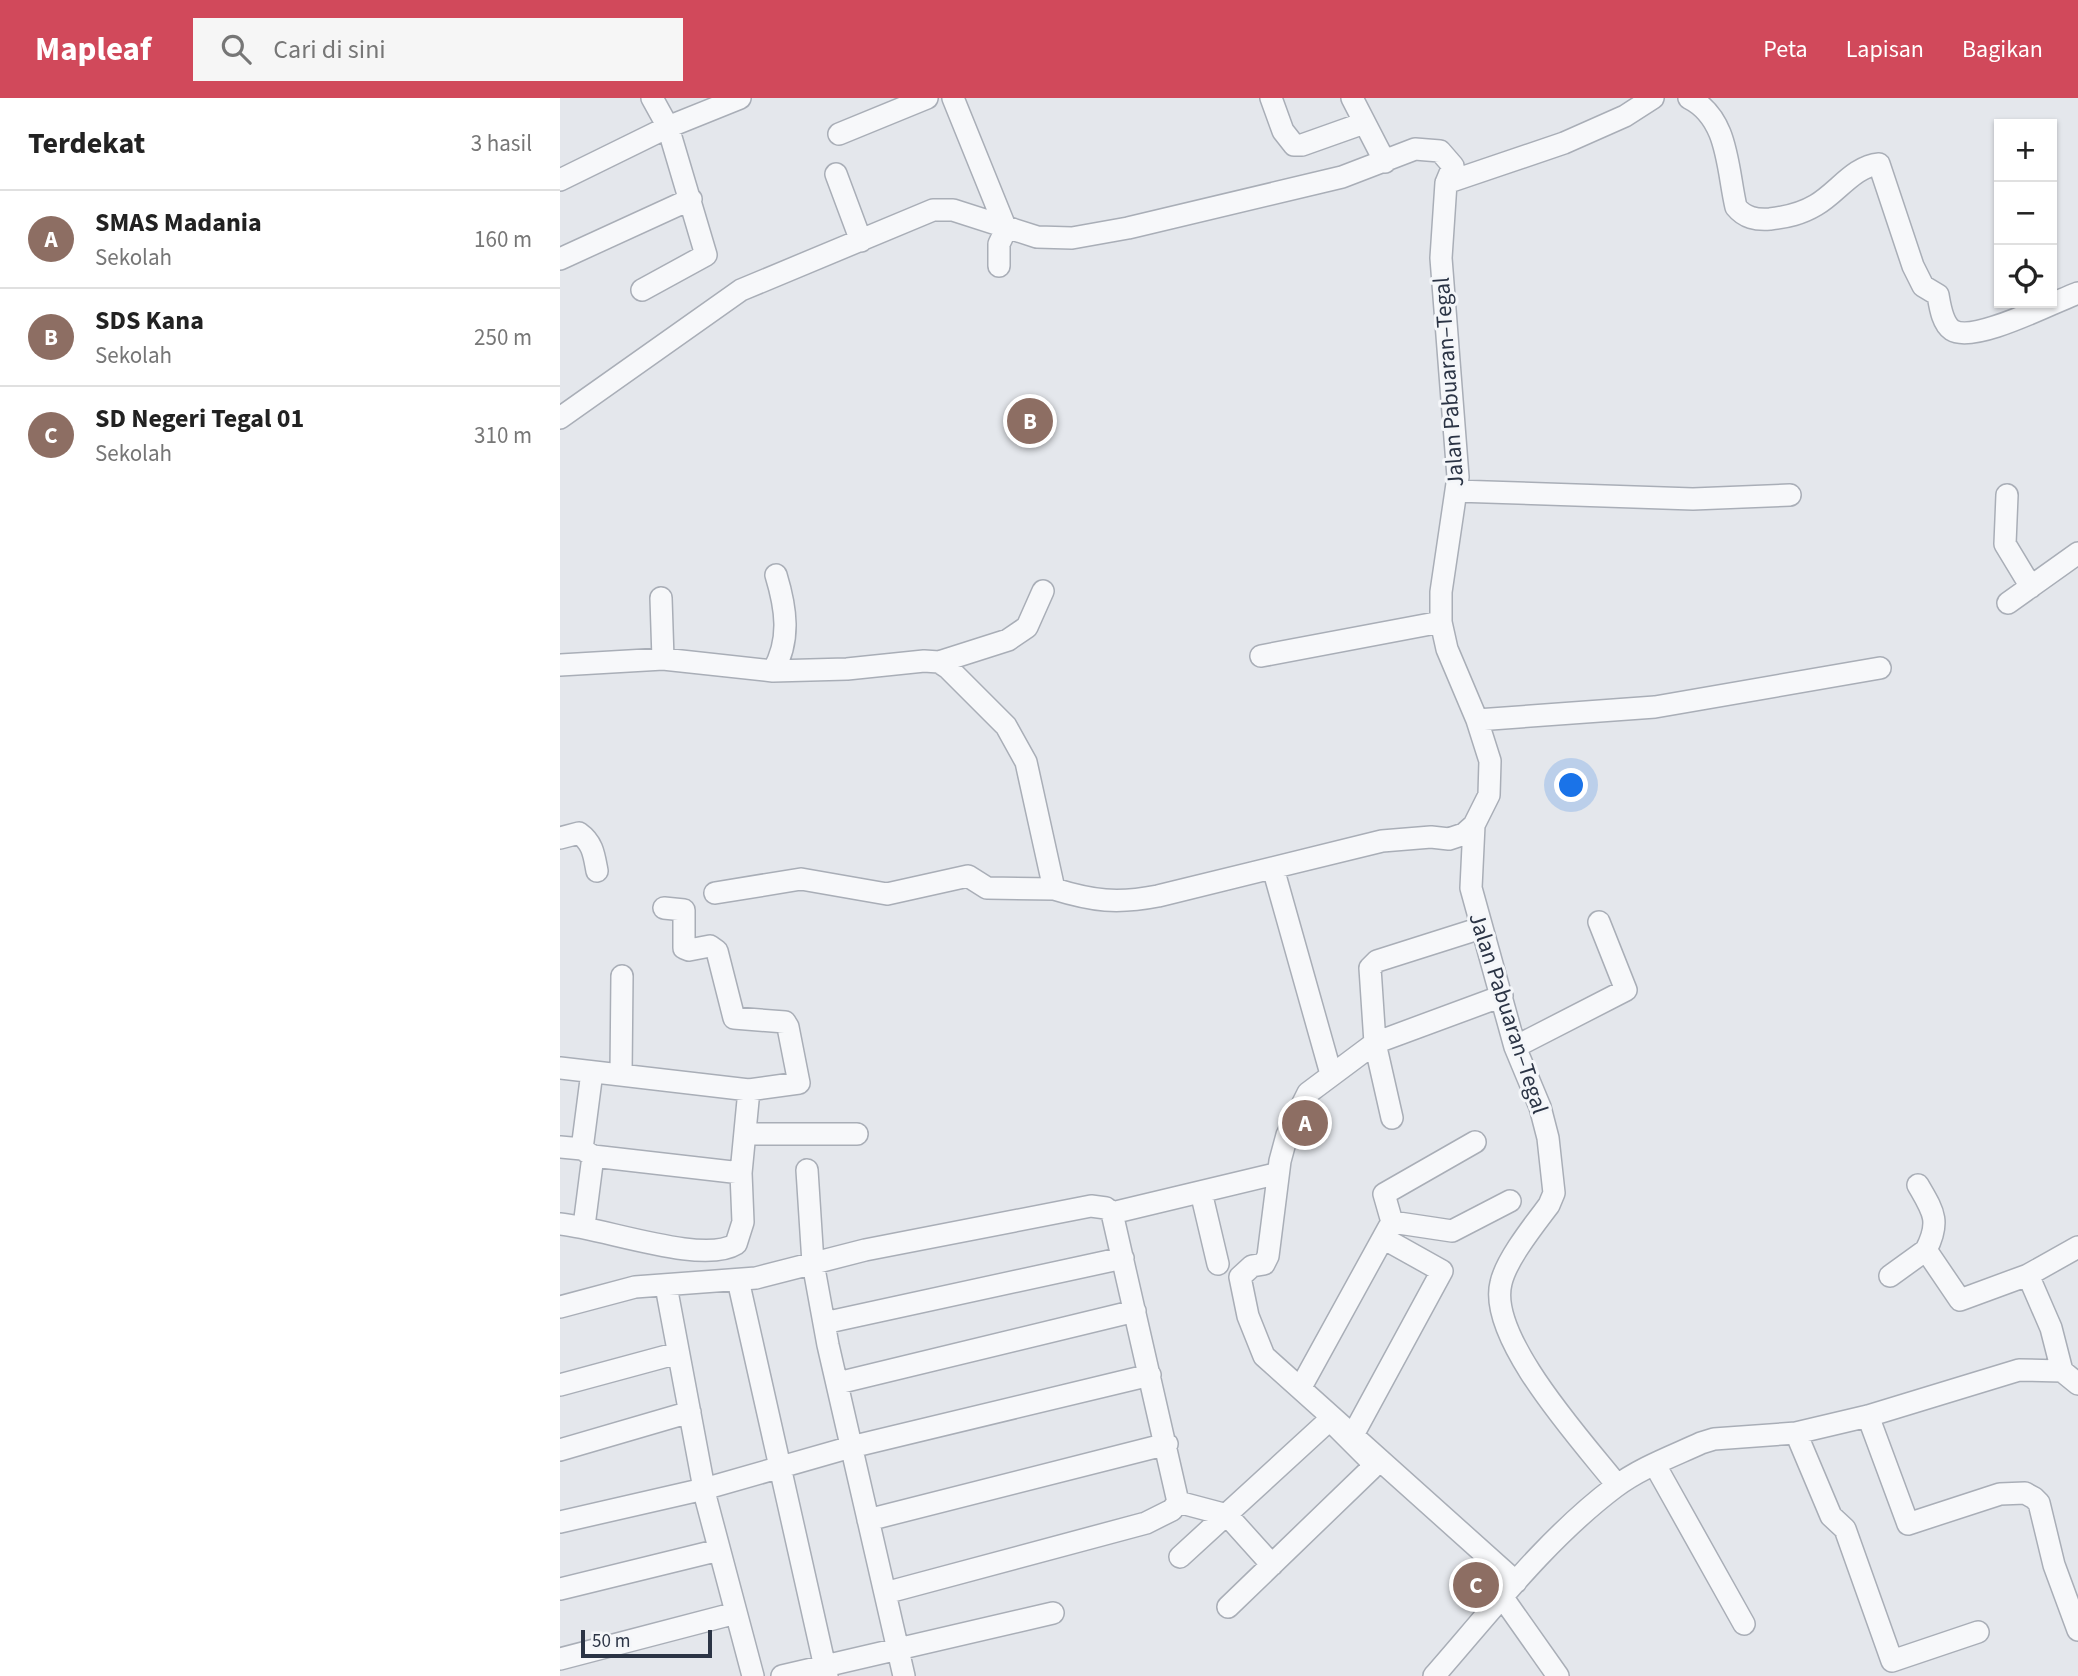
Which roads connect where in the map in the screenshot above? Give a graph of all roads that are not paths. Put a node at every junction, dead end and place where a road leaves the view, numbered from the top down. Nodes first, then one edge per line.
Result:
1 (652, 98) edge
2 (740, 98) edge
3 (927, 98) edge
4 (953, 98) edge
5 (1271, 98) edge
6 (1352, 98) edge
7 (1653, 98) edge
8 (1689, 98) edge
9 (1364, 124) junction
10 (668, 127) junction
11 (839, 134) dead end
12 (1385, 162) junction
13 (836, 174) dead end
14 (560, 180) edge
15 (1446, 183) junction
16 (691, 199) junction
17 (1006, 229) junction
18 (861, 241) junction
19 (560, 260) edge
20 (999, 266) dead end
21 (642, 290) dead end
22 (2078, 293) edge
23 (560, 418) edge
24 (1457, 491) junction
25 (1790, 495) dead end
26 (2007, 495) dead end
27 (2078, 553) edge
28 (776, 575) dead end
29 (2031, 587) junction
30 (1043, 591) dead end
31 (661, 597) dead end
32 (2008, 603) dead end
33 (1441, 622) junction
34 (1261, 656) dead end
35 (663, 659) junction
36 (939, 662) junction
37 (560, 665) edge
38 (1880, 668) dead end
39 (773, 671) junction
40 (1477, 720) junction
41 (1474, 825) junction
42 (560, 838) edge
43 (1273, 868) junction
44 (597, 871) dead end
45 (1054, 889) junction
46 (716, 893) dead end
47 (664, 908) dead end
48 (1598, 922) dead end
49 (1481, 928) junction
50 (622, 976) dead end
51 (1502, 996) junction
52 (1375, 1043) junction
53 (1515, 1047) junction
54 (560, 1068) edge
55 (592, 1072) junction
56 (621, 1074) junction
57 (1331, 1074) junction
58 (750, 1090) junction
59 (1392, 1118) dead end
60 (746, 1134) junction
61 (857, 1134) dead end
62 (1475, 1142) dead end
63 (560, 1147) edge
64 (588, 1152) junction
65 (807, 1170) dead end
66 (741, 1173) junction
67 (1270, 1175) dead end
68 (1918, 1185) dead end
69 (1201, 1192) junction
70 (1510, 1201) dead end
71 (1112, 1213) junction
72 (560, 1224) edge
73 (584, 1226) junction
74 (1388, 1230) junction
75 (2078, 1247) edge
76 (1926, 1250) junction
77 (1122, 1258) junction
78 (813, 1263) junction
79 (1218, 1264) dead end
80 (2028, 1275) junction
81 (1890, 1276) dead end
82 (738, 1280) junction
83 (666, 1286) junction
84 (560, 1307) edge
85 (1135, 1311) junction
86 (824, 1323) junction
87 (678, 1353) junction
88 (1150, 1375) junction
89 (2070, 1377) edge
90 (838, 1383) junction
91 (560, 1385) edge
92 (1300, 1387) junction
93 (690, 1412) junction
94 (1868, 1416) junction
95 (1354, 1433) junction
96 (1796, 1433) junction
97 (1167, 1444) junction
98 (851, 1447) junction
99 (560, 1450) edge
100 (780, 1465) junction
101 (1654, 1465) junction
102 (1617, 1485) junction
103 (704, 1489) junction
104 (1178, 1503) junction
105 (1227, 1515) junction
106 (868, 1520) junction
107 (560, 1522) edge
108 (719, 1550) junction
109 (1180, 1557) dead end
110 (1272, 1565) junction
111 (560, 1589) edge
112 (1510, 1590) junction
113 (885, 1593) junction
114 (1228, 1607) dead end
115 (736, 1613) junction
116 (1053, 1613) dead end
117 (1744, 1623) dead end
118 (2078, 1630) edge
119 (1978, 1632) dead end
120 (898, 1651) junction
121 (560, 1659) edge
122 (1895, 1668) edge
123 (826, 1671) edge
124 (753, 1676) edge
125 (782, 1676) edge
126 (904, 1676) edge
127 (1434, 1676) edge
128 (1558, 1676) edge

1 - 10 street
2 - 10 street
3 - 11 street
4 - 17 street
5 - 9 street
6 - 9 street
7 - 15 street
8 - 22 street
9 - 12 street
10 - 14 street
10 - 16 street
12 - 15 street, Jalan Pabuaran–Tegal
12 - 17 street
13 - 18 street
15 - 24 street, Jalan Pabuaran–Tegal
16 - 19 street
16 - 21 street
17 - 18 street
17 - 20 street
18 - 23 street
24 - 25 street
24 - 33 street, Jalan Pabuaran–Tegal
26 - 29 street
27 - 29 street
28 - 39 street
29 - 32 street
30 - 36 street
31 - 35 street
33 - 34 street
33 - 40 street, Jalan Pabuaran–Tegal
35 - 37 street
35 - 39 street
36 - 39 street
36 - 45 street
38 - 40 street
40 - 41 street, Jalan Pabuaran–Tegal
41 - 43 street
41 - 49 street, Jalan Pabuaran–Tegal
42 - 44 street
43 - 45 street
43 - 57 street
45 - 46 street
47 - 58 street
48 - 53 street
49 - 51 street, Jalan Pabuaran–Tegal
49 - 52 street
50 - 56 street
51 - 52 street
51 - 53 street, Jalan Pabuaran–Tegal
52 - 57 street
52 - 59 street
53 - 102 street, Jalan Pabuaran–Tegal
54 - 55 street
55 - 56 street
55 - 64 street
56 - 58 street
57 - 92 street
58 - 60 street
60 - 61 street
60 - 66 street
62 - 74 street
63 - 64 street
64 - 66 street
64 - 73 street
65 - 78 street
66 - 73 street
67 - 69 street
68 - 76 street
69 - 71 street
69 - 79 street
70 - 74 street
71 - 77 street
71 - 78 street
72 - 73 street
74 - 92 street
74 - 95 street
75 - 80 street
76 - 80 street
76 - 81 street
77 - 85 street
77 - 86 street
78 - 82 street
78 - 86 street
80 - 89 street
82 - 83 street
82 - 100 street
83 - 84 street
83 - 87 street
85 - 88 street
85 - 90 street
86 - 90 street
87 - 91 street
87 - 93 street
88 - 97 street
88 - 98 street
89 - 94 street
90 - 98 street
92 - 95 street
93 - 99 street
93 - 103 street
94 - 96 street
94 - 118 street
95 - 112 street
96 - 101 street
96 - 122 street
97 - 104 street
97 - 106 street
98 - 100 street
98 - 106 street
100 - 103 street
100 - 123 street
101 - 102 street
101 - 117 street
102 - 112 street
103 - 107 street
103 - 108 street
104 - 105 street
104 - 113 street
105 - 109 street
105 - 110 street
105 - 110 street
106 - 113 street
108 - 111 street
108 - 115 street
110 - 114 street
112 - 127 street
112 - 128 street
113 - 120 street
115 - 121 street
115 - 124 street
116 - 120 street
119 - 122 street
120 - 123 street
120 - 126 street
123 - 125 street

